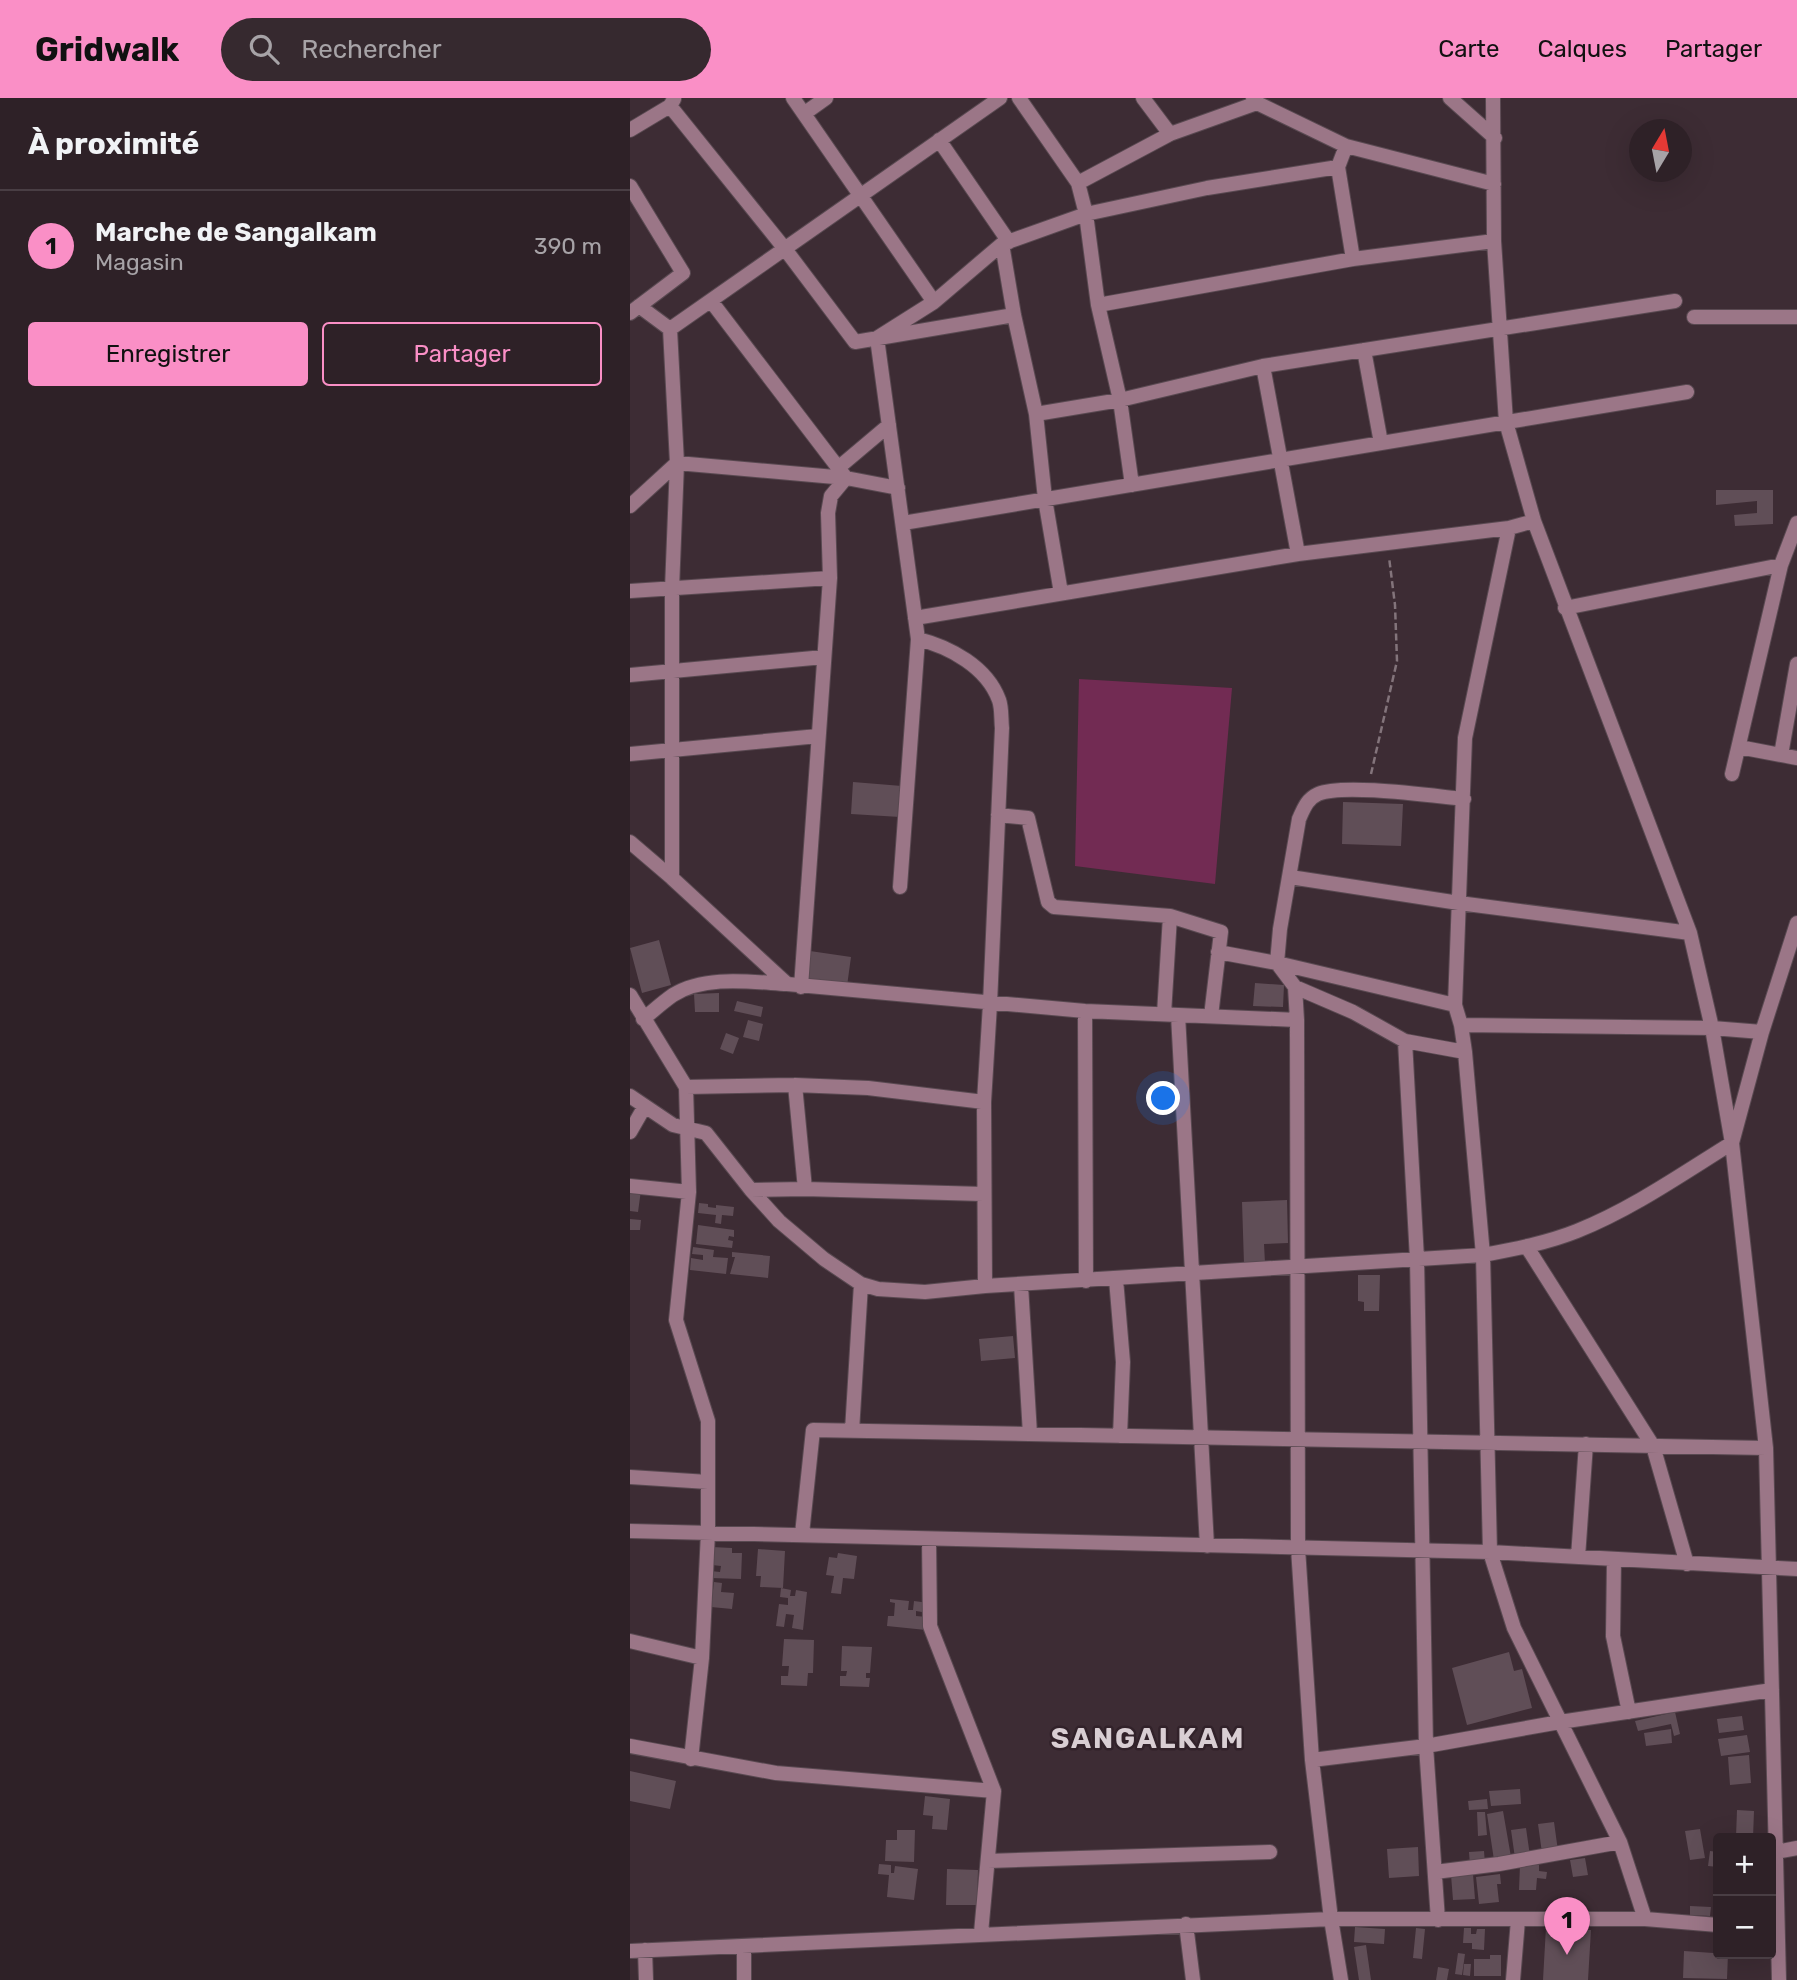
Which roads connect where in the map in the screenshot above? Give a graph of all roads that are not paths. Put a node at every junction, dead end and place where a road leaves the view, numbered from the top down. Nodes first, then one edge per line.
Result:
1 (793, 98) edge
2 (826, 98) edge
3 (1000, 98) edge
4 (1019, 98) edge
5 (1143, 98) edge
6 (1450, 98) edge
7 (1493, 98) edge
8 (1255, 100) edge
9 (672, 102) edge
10 (805, 113) junction
11 (630, 130) edge
12 (1170, 134) junction
13 (1495, 138) junction
14 (939, 140) junction
15 (1346, 146) junction
16 (1338, 167) junction
17 (1078, 183) junction
18 (1494, 184) junction
19 (630, 186) edge
20 (861, 195) junction
21 (1086, 214) junction
22 (1494, 241) junction
23 (1005, 243) junction
24 (785, 249) junction
25 (1353, 259) junction
26 (711, 301) junction
27 (1675, 301) dead end
28 (934, 302) junction
29 (1098, 305) junction
30 (635, 310) edge
31 (1014, 315) junction
32 (1694, 317) dead end
33 (1797, 317) edge
34 (1499, 328) junction
35 (670, 329) junction
36 (877, 338) junction
37 (1364, 350) junction
38 (1263, 366) junction
39 (1687, 392) dead end
40 (1121, 400) junction
41 (1036, 414) junction
42 (1506, 422) junction
43 (889, 425) junction
44 (1381, 443) junction
45 (1280, 460) junction
46 (677, 463) junction
47 (842, 473) junction
48 (1132, 485) junction
49 (898, 488) junction
50 (1045, 499) junction
51 (630, 506) edge
52 (1534, 521) junction
53 (902, 523) junction
54 (1797, 523) edge
55 (1509, 528) junction
56 (1297, 554) junction
57 (1782, 565) junction
58 (830, 578) junction
59 (672, 589) junction
60 (630, 591) edge
61 (1061, 593) junction
62 (1565, 608) junction
63 (915, 618) junction
64 (918, 639) junction
65 (824, 657) junction
66 (1797, 664) edge
67 (672, 671) junction
68 (630, 675) edge
69 (818, 736) junction
70 (1738, 747) junction
71 (672, 750) junction
72 (630, 754) edge
73 (1781, 755) junction
74 (1797, 758) edge
75 (1732, 774) dead end
76 (1464, 799) junction
77 (998, 815) junction
78 (630, 842) edge
79 (1290, 877) junction
80 (673, 878) junction
81 (900, 887) dead end
82 (1459, 903) junction
83 (1170, 916) junction
84 (1797, 923) edge
85 (1690, 933) junction
86 (1218, 951) junction
87 (1277, 963) junction
88 (794, 985) junction
89 (1295, 987) junction
90 (630, 995) edge
91 (990, 1003) junction
92 (1455, 1004) junction
93 (1085, 1011) junction
94 (1171, 1014) junction
95 (1212, 1016) junction
96 (643, 1019) junction
97 (1297, 1020) junction
98 (1461, 1025) junction
99 (1712, 1028) junction
100 (1762, 1032) junction
101 (1405, 1041) junction
102 (1465, 1052) junction
103 (795, 1085) junction
104 (686, 1087) junction
105 (630, 1096) edge
106 (984, 1102) junction
107 (645, 1106) junction
108 (687, 1128) junction
109 (630, 1132) edge
110 (1732, 1143) junction
111 (630, 1186) edge
112 (805, 1189) junction
113 (751, 1190) junction
114 (690, 1192) junction
115 (983, 1194) junction
116 (1527, 1247) junction
117 (1483, 1255) junction
118 (1417, 1259) junction
119 (1297, 1267) junction
120 (1192, 1274) junction
121 (1116, 1279) junction
122 (1086, 1281) junction
123 (861, 1284) junction
124 (1021, 1285) junction
125 (985, 1286) junction
126 (852, 1431) junction
127 (1030, 1434) junction
128 (1120, 1436) junction
129 (1201, 1438) junction
130 (1297, 1439) junction
131 (1421, 1442) junction
132 (1488, 1443) junction
133 (1587, 1444) junction
134 (1653, 1446) junction
135 (1766, 1448) junction
136 (630, 1477) edge
137 (708, 1482) junction
138 (630, 1531) edge
139 (708, 1532) junction
140 (802, 1534) junction
141 (929, 1539) junction
142 (1207, 1546) junction
143 (1298, 1548) junction
144 (1423, 1552) junction
145 (1490, 1552) junction
146 (1578, 1557) junction
147 (1614, 1559) junction
148 (1687, 1564) junction
149 (1769, 1568) junction
150 (1797, 1569) edge
151 (630, 1642) edge
152 (702, 1658) junction
153 (1772, 1690) junction
154 (1629, 1712) junction
155 (1560, 1722) junction
156 (630, 1746) edge
157 (1426, 1746) junction
158 (691, 1759) junction
159 (1312, 1760) junction
160 (994, 1791) junction
161 (1776, 1833) edge
162 (1620, 1842) junction
163 (1797, 1848) edge
164 (1270, 1852) dead end
165 (1776, 1852) edge
166 (988, 1861) junction
167 (1435, 1872) junction
168 (1331, 1919) junction
169 (1645, 1919) junction
170 (1438, 1920) junction
171 (1518, 1920) junction
172 (1186, 1924) junction
173 (1713, 1925) edge
174 (981, 1933) junction
175 (744, 1946) junction
176 (1776, 1949) edge
177 (637, 1950) edge
178 (646, 1980) edge
179 (744, 1980) edge
180 (1193, 1980) edge
181 (1341, 1980) edge
182 (1514, 1980) edge
183 (1779, 1980) edge

1 - 10 street
2 - 10 street
3 - 14 street
4 - 17 street
5 - 12 street
6 - 13 street
7 - 13 street
8 - 12 street
8 - 15 street
9 - 11 street
9 - 24 street
10 - 20 street
12 - 17 street
13 - 18 street
14 - 20 street
14 - 23 street
15 - 16 street
15 - 18 street
16 - 21 street
16 - 25 street
17 - 21 street
18 - 22 street
19 - 30 street
20 - 24 street
20 - 28 street
21 - 23 street
21 - 29 street
22 - 25 street
22 - 34 street
23 - 28 street
23 - 31 street
24 - 26 street
24 - 36 street
25 - 29 street
26 - 35 street
26 - 47 street
27 - 34 street
28 - 36 street
29 - 40 street
30 - 35 street
31 - 36 street
31 - 41 street
32 - 33 street
34 - 37 street
34 - 42 street
35 - 46 street
36 - 43 street
37 - 38 street
37 - 44 street
38 - 40 street
38 - 45 street
39 - 42 street
40 - 41 street
40 - 48 street
41 - 50 street
42 - 44 street
42 - 52 street
43 - 47 street
43 - 49 street
44 - 45 street
45 - 48 street
45 - 56 street
46 - 47 street
46 - 51 street
46 - 59 street
47 - 49 street
47 - 58 street
48 - 50 street
49 - 53 street
50 - 53 street
50 - 61 street
52 - 55 street
52 - 62 street
53 - 63 street
54 - 57 street
55 - 56 street
55 - 76 street
56 - 61 street
57 - 62 street
57 - 70 street
58 - 59 street
58 - 65 street
59 - 60 street
59 - 67 street
61 - 63 street
62 - 85 street
63 - 64 street
64 - 77 street
64 - 81 street
65 - 67 street
65 - 69 street
66 - 73 street
67 - 68 street
67 - 71 street
69 - 71 street
69 - 88 street
70 - 73 street
70 - 75 street
71 - 72 street
71 - 80 street
73 - 74 street
76 - 79 street
76 - 82 street
77 - 83 street
77 - 91 street
78 - 80 street
79 - 82 street
79 - 87 street
80 - 88 street
82 - 85 street
82 - 92 street
83 - 86 street
83 - 94 street
84 - 100 street
85 - 99 street
86 - 87 street
86 - 95 street
87 - 89 street
87 - 92 street
88 - 91 street
88 - 96 street
89 - 97 street
89 - 101 street
90 - 96 street
91 - 93 street
91 - 106 street
92 - 98 street
93 - 94 street
93 - 122 street
94 - 95 street
94 - 120 street
95 - 97 street
96 - 104 street
97 - 119 street
98 - 99 street
98 - 102 street
99 - 100 street
99 - 110 street
100 - 110 street
101 - 102 street
101 - 118 street
102 - 117 street
103 - 104 street
103 - 106 street
103 - 112 street
104 - 108 street
105 - 107 street
106 - 115 street
107 - 108 street
107 - 109 street
108 - 113 street
108 - 114 street
110 - 116 street
110 - 135 street
111 - 114 street
112 - 113 street
112 - 115 street
113 - 123 street
114 - 137 street
115 - 125 street
116 - 117 street
116 - 134 street
117 - 118 street
117 - 132 street
118 - 119 street
118 - 131 street
119 - 120 street
119 - 130 street
120 - 121 street
120 - 129 street
121 - 122 street
121 - 128 street
122 - 124 street
123 - 125 street
123 - 126 street
124 - 125 street
124 - 127 street
126 - 127 street
126 - 140 street
127 - 128 street
128 - 129 street
129 - 130 street
129 - 142 street
130 - 131 street
130 - 143 street
131 - 132 street
131 - 144 street
132 - 133 street
132 - 145 street
133 - 134 street
133 - 146 street
134 - 135 street
134 - 148 street
135 - 149 street
136 - 137 street
137 - 139 street
138 - 139 street
139 - 140 street
139 - 152 street
140 - 141 street
141 - 142 street
141 - 160 street
142 - 143 street
143 - 144 street
143 - 159 street
144 - 145 street
144 - 157 street
145 - 146 street
145 - 155 street
146 - 147 street
147 - 148 street
147 - 154 street
148 - 149 street
149 - 150 street
149 - 153 street
151 - 152 street
152 - 158 street
153 - 154 street
153 - 161 street
154 - 155 street
155 - 157 street
155 - 162 street
156 - 158 street
157 - 159 street
157 - 167 street
158 - 160 street
159 - 168 street
160 - 166 street
162 - 167 street
162 - 169 street
163 - 165 street
164 - 166 street
166 - 174 street
167 - 170 street
168 - 170 street
168 - 172 street
168 - 181 street
169 - 171 street
169 - 173 street
170 - 171 street
171 - 182 street
172 - 174 street
172 - 180 street
174 - 175 street
175 - 177 street
175 - 179 street
176 - 183 street
177 - 178 street

